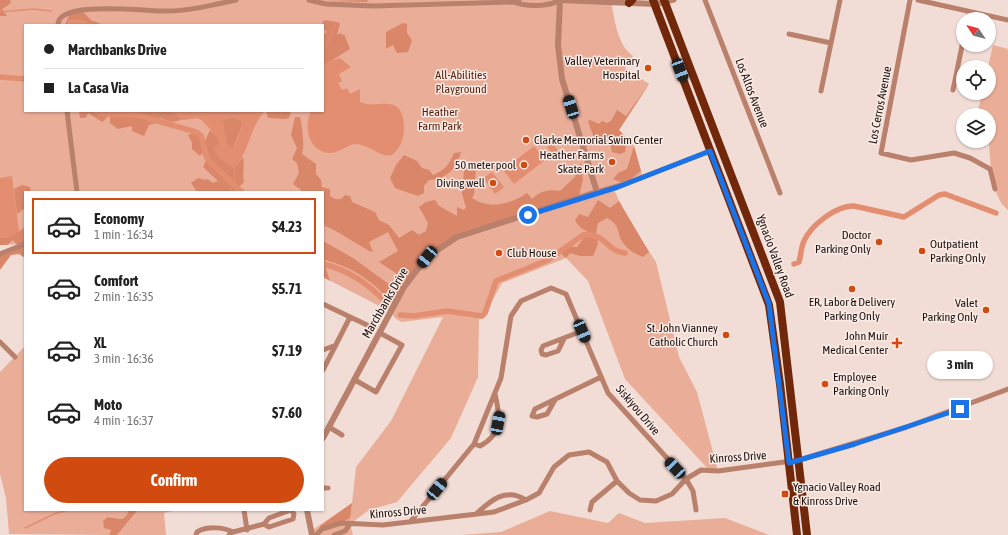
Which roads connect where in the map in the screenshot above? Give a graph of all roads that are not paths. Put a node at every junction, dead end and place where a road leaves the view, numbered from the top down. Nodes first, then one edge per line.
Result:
1 (236, 0) edge
2 (309, 0) edge
3 (559, 0) edge
4 (674, 0) edge
5 (705, 0) edge
6 (840, 0) edge
7 (910, 0) edge
8 (918, 0) edge
9 (516, 1) edge
10 (630, 1) edge
11 (664, 1) edge
12 (654, 2) edge
13 (82, 4) dead end
14 (70, 6) dead end
15 (969, 12) edge
16 (996, 18) edge
17 (1008, 20) edge
18 (58, 24) edge
19 (789, 34) dead end
20 (831, 43) junction
21 (961, 52) edge
22 (953, 90) dead end
23 (821, 91) dead end
24 (67, 112) edge
25 (710, 151) junction
26 (995, 188) dead end
27 (77, 191) edge
28 (597, 192) junction
29 (780, 193) dead end
30 (24, 244) edge
31 (0, 254) edge
32 (324, 304) edge
33 (350, 317) junction
34 (366, 325) dead end
35 (582, 331) junction
36 (380, 333) junction
37 (564, 339) dead end
38 (0, 342) edge
39 (336, 345) junction
40 (324, 350) edge
41 (15, 357) dead end
42 (324, 368) edge
43 (602, 377) junction
44 (355, 380) junction
45 (1008, 390) edge
46 (495, 394) junction
47 (555, 400) dead end
48 (326, 429) edge
49 (342, 435) dead end
50 (474, 444) junction
51 (799, 460) junction
52 (789, 463) junction
53 (686, 479) junction
54 (617, 481) junction
55 (526, 500) junction
56 (590, 510) dead end
57 (696, 510) dead end
58 (244, 511) edge
59 (288, 511) edge
60 (292, 511) edge
61 (307, 511) edge
62 (476, 514) junction
63 (410, 522) junction
64 (264, 524) junction
65 (350, 524) junction
66 (247, 530) junction
67 (231, 534) edge
68 (196, 535) edge
69 (312, 535) edge
70 (316, 535) edge
71 (334, 535) edge
72 (797, 535) edge
73 (807, 535) edge

1 - 13 street
2 - 9 street
3 - 9 street
3 - 10 street
3 - 28 street
4 - 11 street
5 - 29 street, Los Altos Avenue
6 - 20 street
7 - 26 street, Los Cerros Avenue
8 - 15 street
10 - 12 street
11 - 12 street
11 - 51 highway, Ygnacio Valley Road
12 - 25 highway, Ygnacio Valley Road
14 - 18 street
16 - 17 street
19 - 20 street
20 - 23 street
21 - 22 street
24 - 27 street
25 - 28 street, Marchbanks Drive
25 - 52 highway, Ygnacio Valley Road
28 - 36 street, Marchbanks Drive
30 - 31 street
32 - 33 street
33 - 34 street
33 - 39 street
35 - 37 street
35 - 43 street, Siskiyou Drive
35 - 46 street, Siskiyou Drive
36 - 44 street, Marchbanks Drive
36 - 44 street
38 - 41 street
39 - 40 street
39 - 42 street
43 - 47 street
43 - 53 street, Siskiyou Drive
44 - 48 street, Marchbanks Drive
45 - 51 street, Kinross Drive
46 - 50 street, Siskiyou Drive
46 - 50 street, Siskiyou Drive
48 - 49 street
50 - 63 street, Siskiyou Drive
51 - 52 street, Kinross Drive
51 - 73 highway, Ygnacio Valley Road
52 - 53 street, Kinross Drive
52 - 72 highway, Ygnacio Valley Road
53 - 54 street, Kinross Drive
53 - 57 street, Siskiyou Drive
54 - 55 street, Kinross Drive
54 - 56 street
55 - 62 street, Kinross Drive
55 - 62 street
58 - 66 street
59 - 64 street
60 - 64 street
61 - 69 street
62 - 63 street, Kinross Drive
63 - 65 street, Kinross Drive
64 - 66 street
65 - 70 street, Kinross Drive
65 - 71 street
66 - 67 street
67 - 68 street

